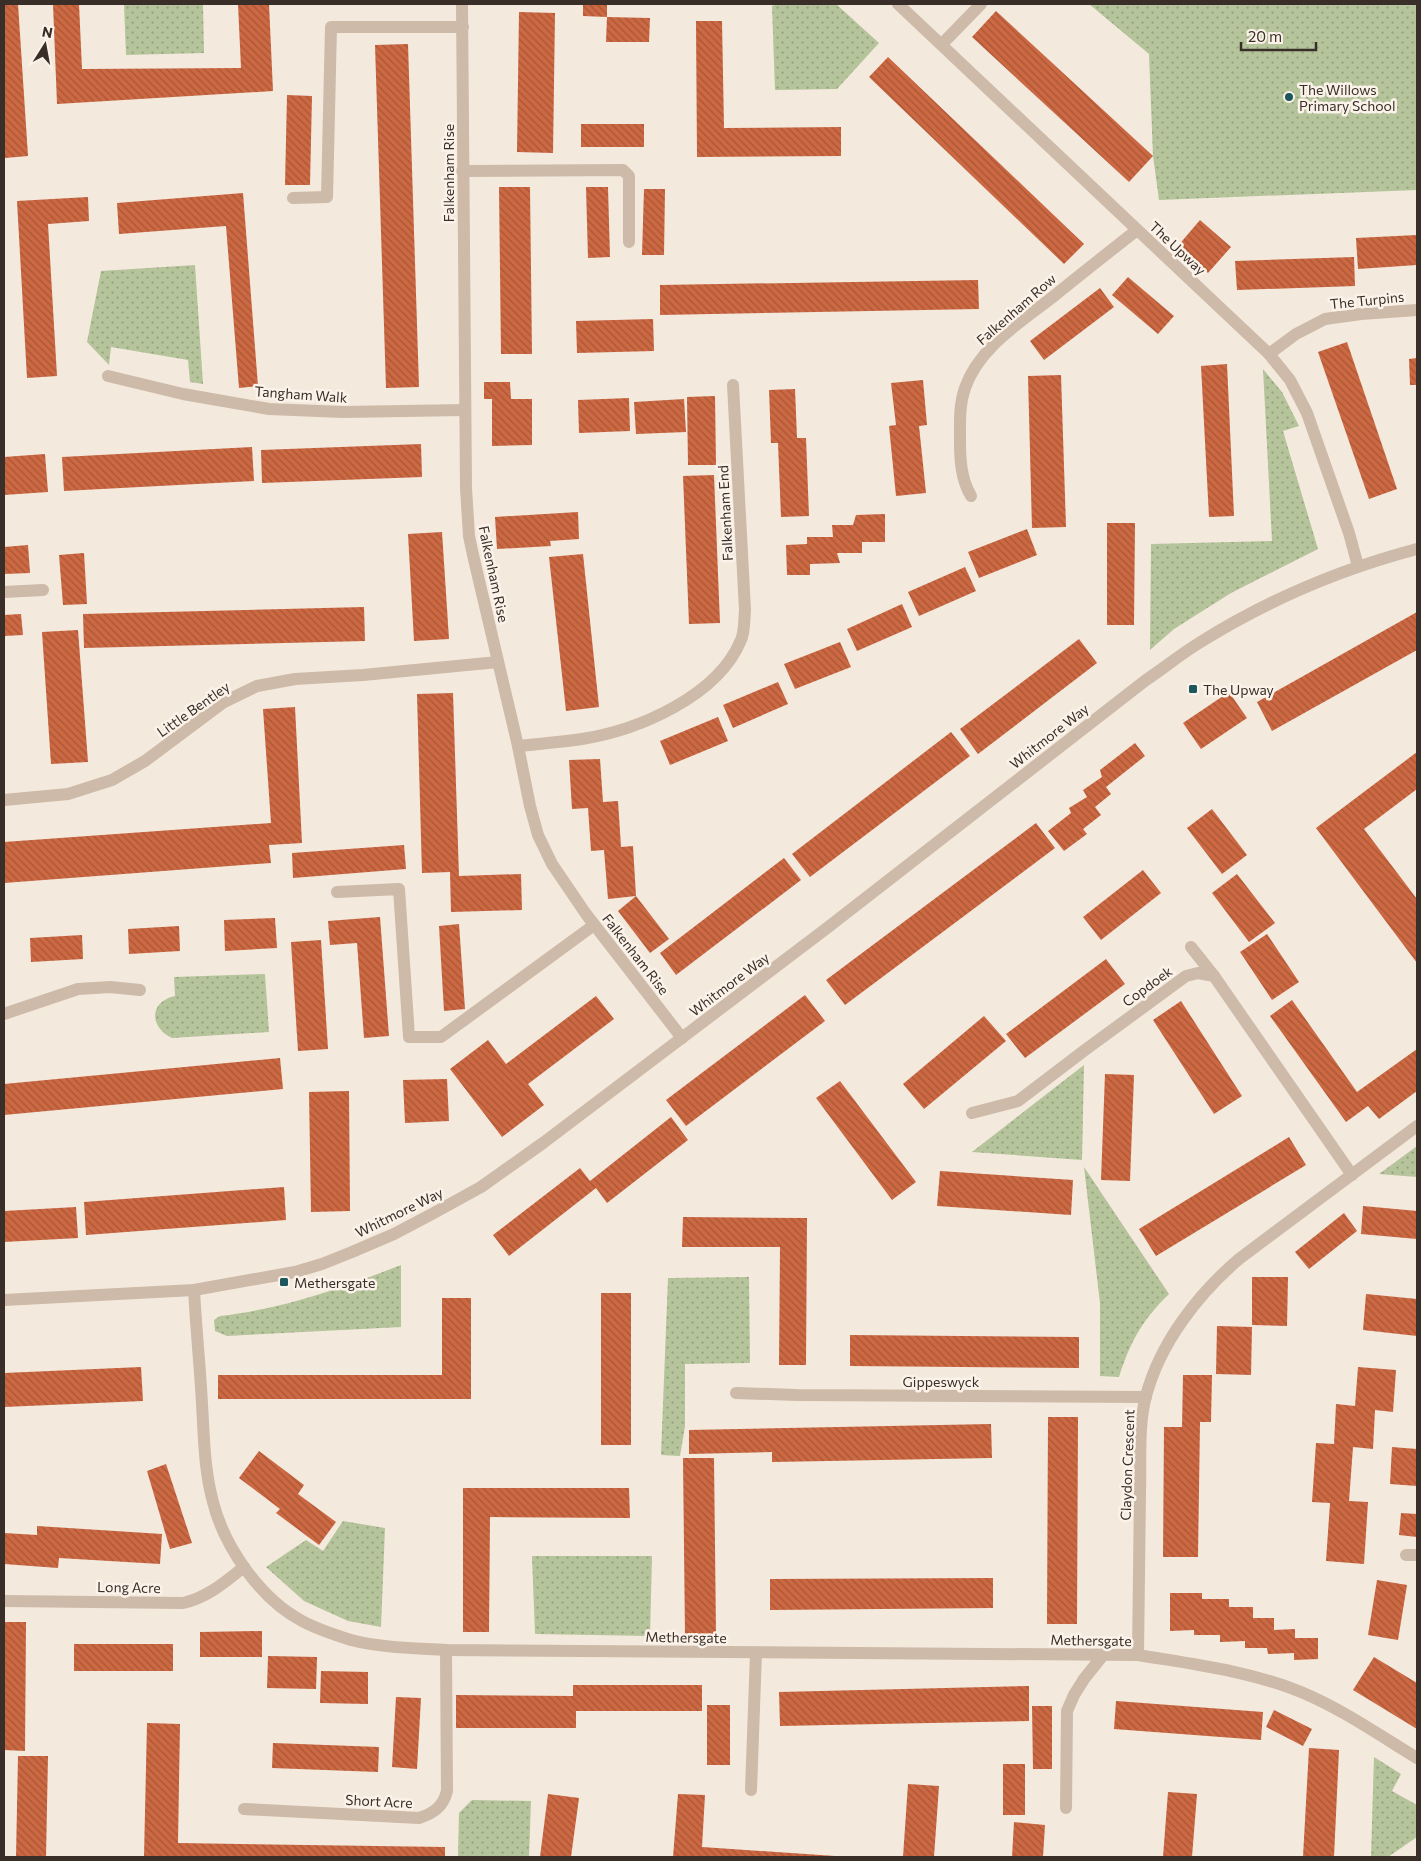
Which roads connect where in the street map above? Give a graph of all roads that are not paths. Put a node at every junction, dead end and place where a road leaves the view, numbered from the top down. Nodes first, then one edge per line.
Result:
1 (462, 4) edge
2 (898, 4) edge
3 (981, 4) edge
4 (463, 27) junction
5 (942, 44) junction
6 (462, 171) junction
7 (293, 198) dead end
8 (1137, 230) junction
9 (629, 242) dead end
10 (1417, 310) edge
11 (1269, 354) junction
12 (108, 376) dead end
13 (733, 385) dead end
14 (465, 410) junction
15 (971, 496) dead end
16 (1417, 549) edge
17 (1358, 566) junction
18 (43, 590) dead end
19 (4, 592) edge
20 (498, 662) junction
21 (518, 746) junction
22 (4, 800) edge
23 (337, 892) dead end
24 (594, 924) junction
25 (1191, 947) dead end
26 (1214, 976) junction
27 (140, 990) dead end
28 (4, 1014) edge
29 (682, 1038) junction
30 (972, 1113) dead end
31 (1417, 1126) edge
32 (1352, 1175) junction
33 (194, 1290) junction
34 (4, 1300) edge
35 (736, 1393) dead end
36 (1146, 1397) junction
37 (244, 1567) junction
38 (4, 1601) edge
39 (446, 1650) junction
40 (756, 1653) junction
41 (1104, 1654) junction
42 (1138, 1655) junction
43 (1417, 1758) edge
44 (751, 1790) dead end
45 (1066, 1808) dead end
46 (244, 1809) dead end

1 - 4 street, Falkenham Rise
2 - 5 street, The Upway
3 - 5 street
4 - 6 street, Falkenham Rise
4 - 7 street
5 - 8 street, The Upway
6 - 9 street
6 - 14 street, Falkenham Rise
8 - 11 street, The Upway
8 - 15 street, Falkenham Row
10 - 11 street, The Turpins
11 - 17 street, The Upway
12 - 14 street, Tangham Walk
13 - 21 street, Falkenham End
14 - 20 street, Falkenham Rise
16 - 17 street, Whitmore Way
17 - 29 street, Whitmore Way
18 - 19 street
20 - 21 street, Falkenham Rise
20 - 22 street, Little Bentley
21 - 24 street, Falkenham Rise
23 - 24 street
24 - 29 street, Falkenham Rise
25 - 26 street
26 - 30 street, Copdoek
26 - 32 street
27 - 28 street
29 - 33 street, Whitmore Way
31 - 32 street, Claydon Crescent
32 - 36 street, Claydon Crescent
33 - 34 street, Whitmore Way
33 - 37 street, Methersgate
35 - 36 street, Gippeswyck
36 - 42 street, Claydon Crescent
37 - 38 street, Long Acre
37 - 39 street, Methersgate
39 - 40 street, Methersgate
39 - 46 street, Short Acre
40 - 41 street, Methersgate
40 - 44 street
41 - 42 street, Methersgate
41 - 45 street
42 - 43 street, Methersgate

